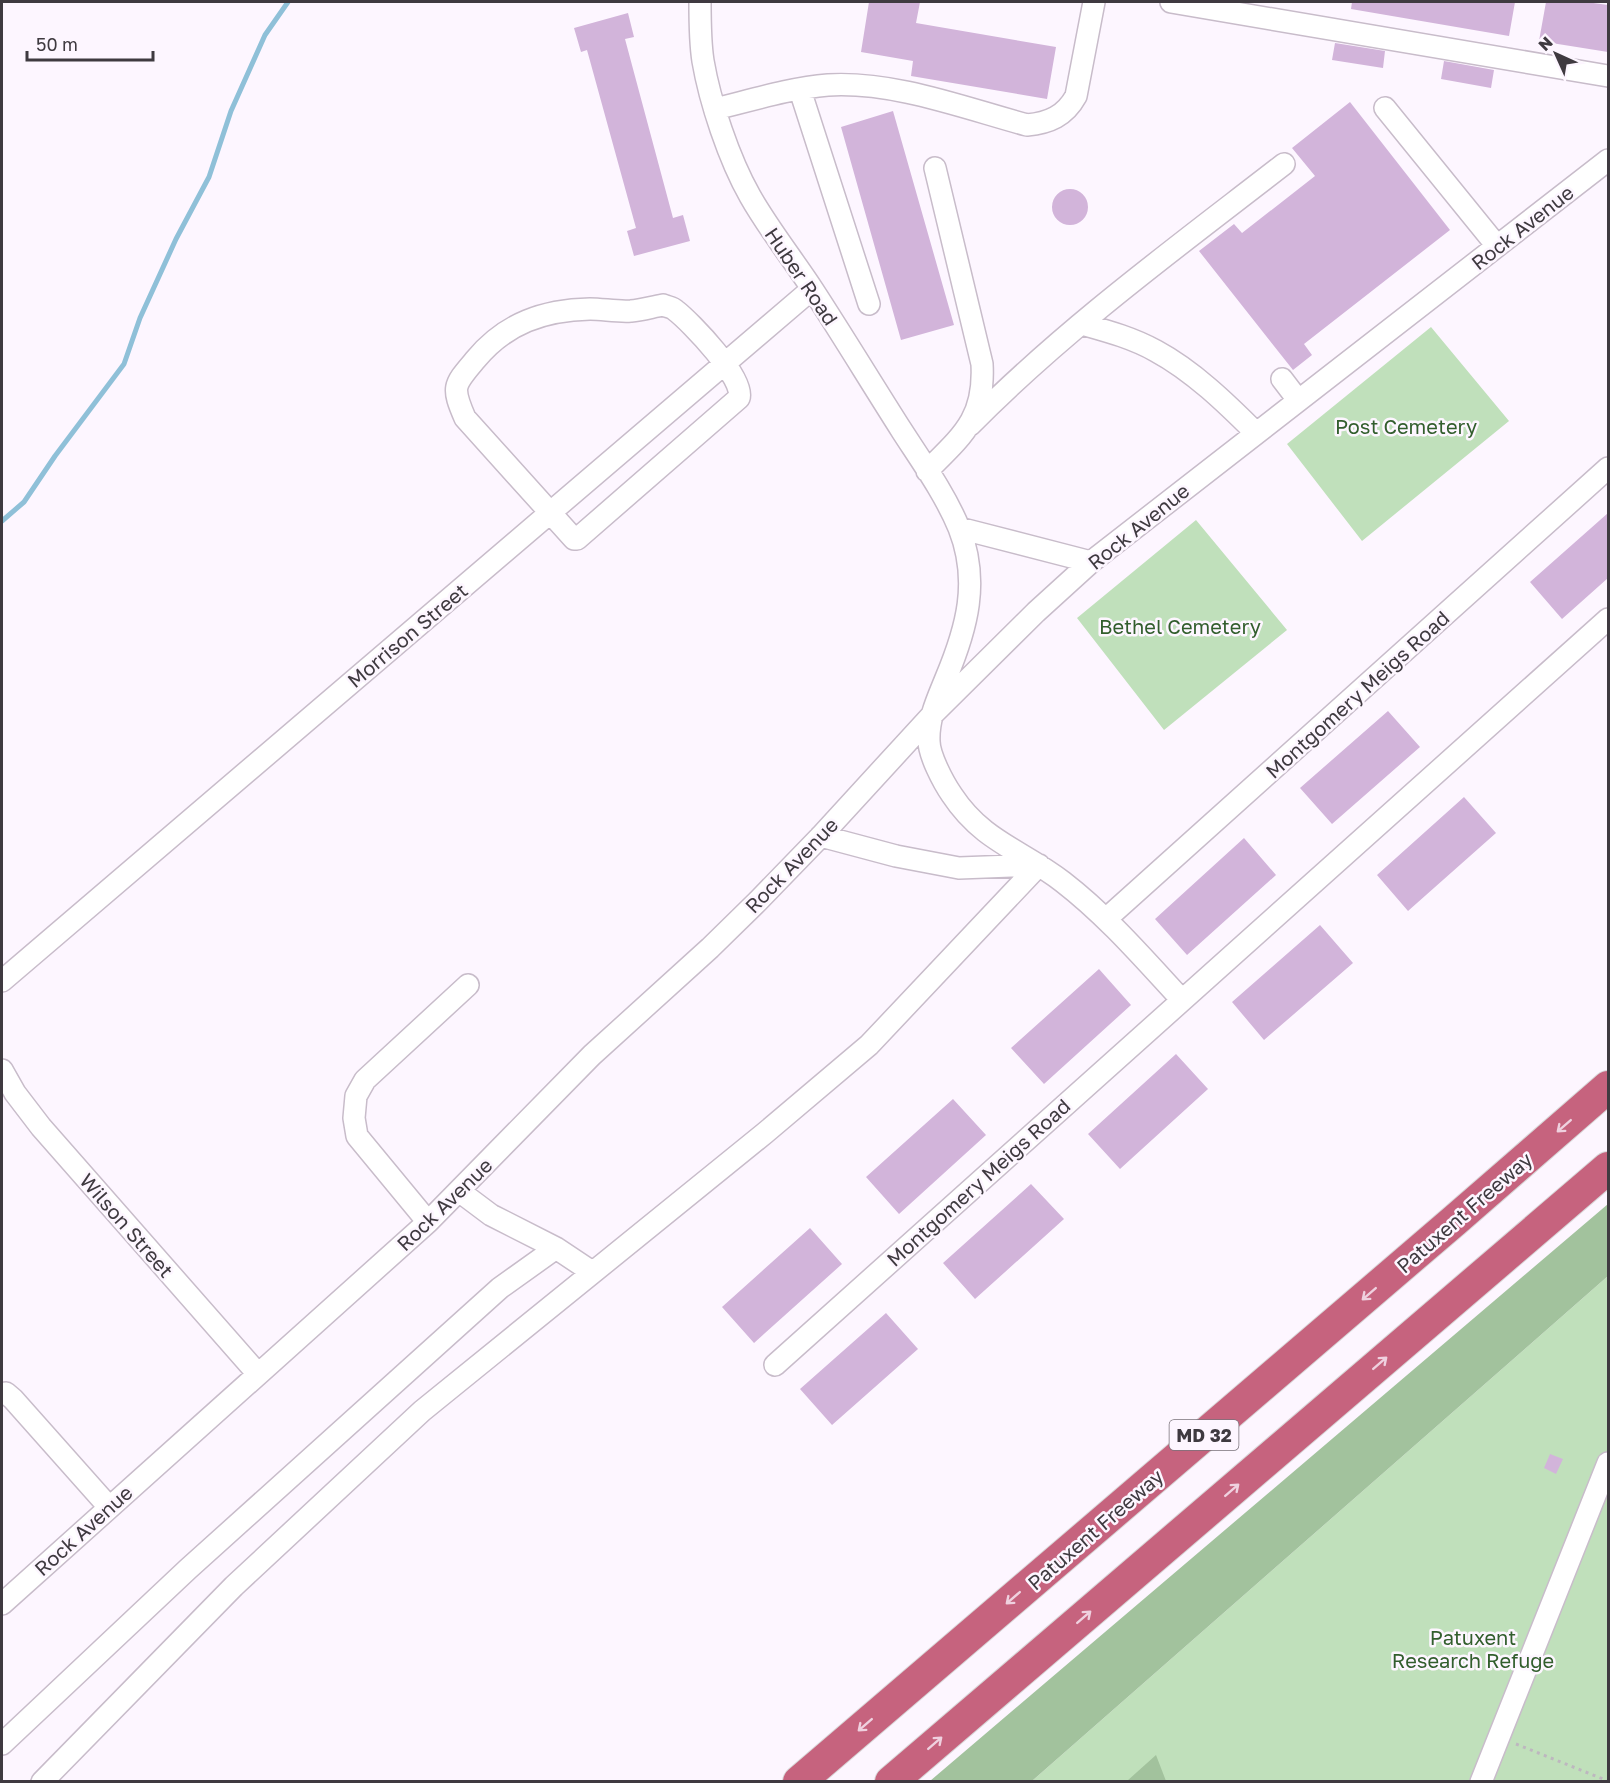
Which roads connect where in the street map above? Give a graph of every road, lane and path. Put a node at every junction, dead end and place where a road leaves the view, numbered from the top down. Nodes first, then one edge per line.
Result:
1 (700, 2) edge
2 (1094, 2) edge
3 (1171, 2) edge
4 (1608, 76) edge
5 (800, 90) junction
6 (1385, 108) dead end
7 (715, 109) junction
8 (1608, 160) edge
9 (1284, 164) dead end
10 (935, 168) dead end
11 (1497, 246) junction
12 (812, 289) junction
13 (868, 304) dead end
14 (1082, 324) junction
15 (726, 363) junction
16 (1282, 379) dead end
17 (1298, 400) junction
18 (970, 424) junction
19 (1256, 433) junction
20 (1608, 468) edge
21 (927, 471) junction
22 (549, 514) junction
23 (959, 528) junction
24 (1091, 562) junction
25 (1608, 619) edge
26 (931, 716) junction
27 (821, 836) junction
28 (1039, 865) junction
29 (1106, 919) junction
30 (2, 981) edge
31 (468, 985) dead end
32 (1181, 999) junction
33 (2, 1070) edge
34 (1608, 1087) edge
35 (1608, 1168) edge
36 (459, 1191) junction
37 (428, 1222) junction
38 (556, 1248) junction
39 (592, 1272) junction
40 (775, 1365) dead end
41 (258, 1374) junction
42 (2, 1394) edge
43 (1608, 1463) edge
44 (109, 1508) junction
45 (2, 1604) edge
46 (1499, 1737) junction
47 (2, 1744) edge
48 (1608, 1781) edge
49 (42, 1782) edge
50 (799, 1782) edge
51 (891, 1782) edge
52 (1481, 1782) edge

1 - 7 street, Huber Road
2 - 5 street
3 - 4 street
5 - 7 street
5 - 13 street
6 - 11 street
7 - 12 street, Huber Road
8 - 11 street, Rock Avenue
9 - 14 street
10 - 18 street
11 - 17 street, Rock Avenue
12 - 15 street, Morrison Street
12 - 21 street, Huber Road
14 - 18 street
14 - 19 street
15 - 22 street, Morrison Street
15 - 22 street
15 - 22 street
16 - 17 street
17 - 19 street, Rock Avenue
18 - 21 street
19 - 24 street, Rock Avenue
20 - 29 street, Montgomery Meigs Road
21 - 23 street, Huber Road
22 - 30 street, Morrison Street
23 - 24 street
23 - 26 street, Huber Road
24 - 26 street, Rock Avenue
25 - 32 street, Montgomery Meigs Road
26 - 27 street, Rock Avenue
26 - 28 street
27 - 28 street
27 - 36 street, Rock Avenue
28 - 29 street
28 - 39 street
29 - 32 street
31 - 37 street
32 - 40 street, Montgomery Meigs Road
33 - 41 street, Wilson Street
34 -> 50 highway, Patuxent Freeway / MD 32
51 -> 35 highway, MD 32
36 - 37 street, Rock Avenue
36 - 38 street
37 - 41 street, Rock Avenue
38 - 39 street
38 - 47 street
39 - 49 street
41 - 44 street, Rock Avenue
42 - 44 street
43 - 46 street
44 - 45 street, Rock Avenue
46 - 48 path
46 - 52 street

